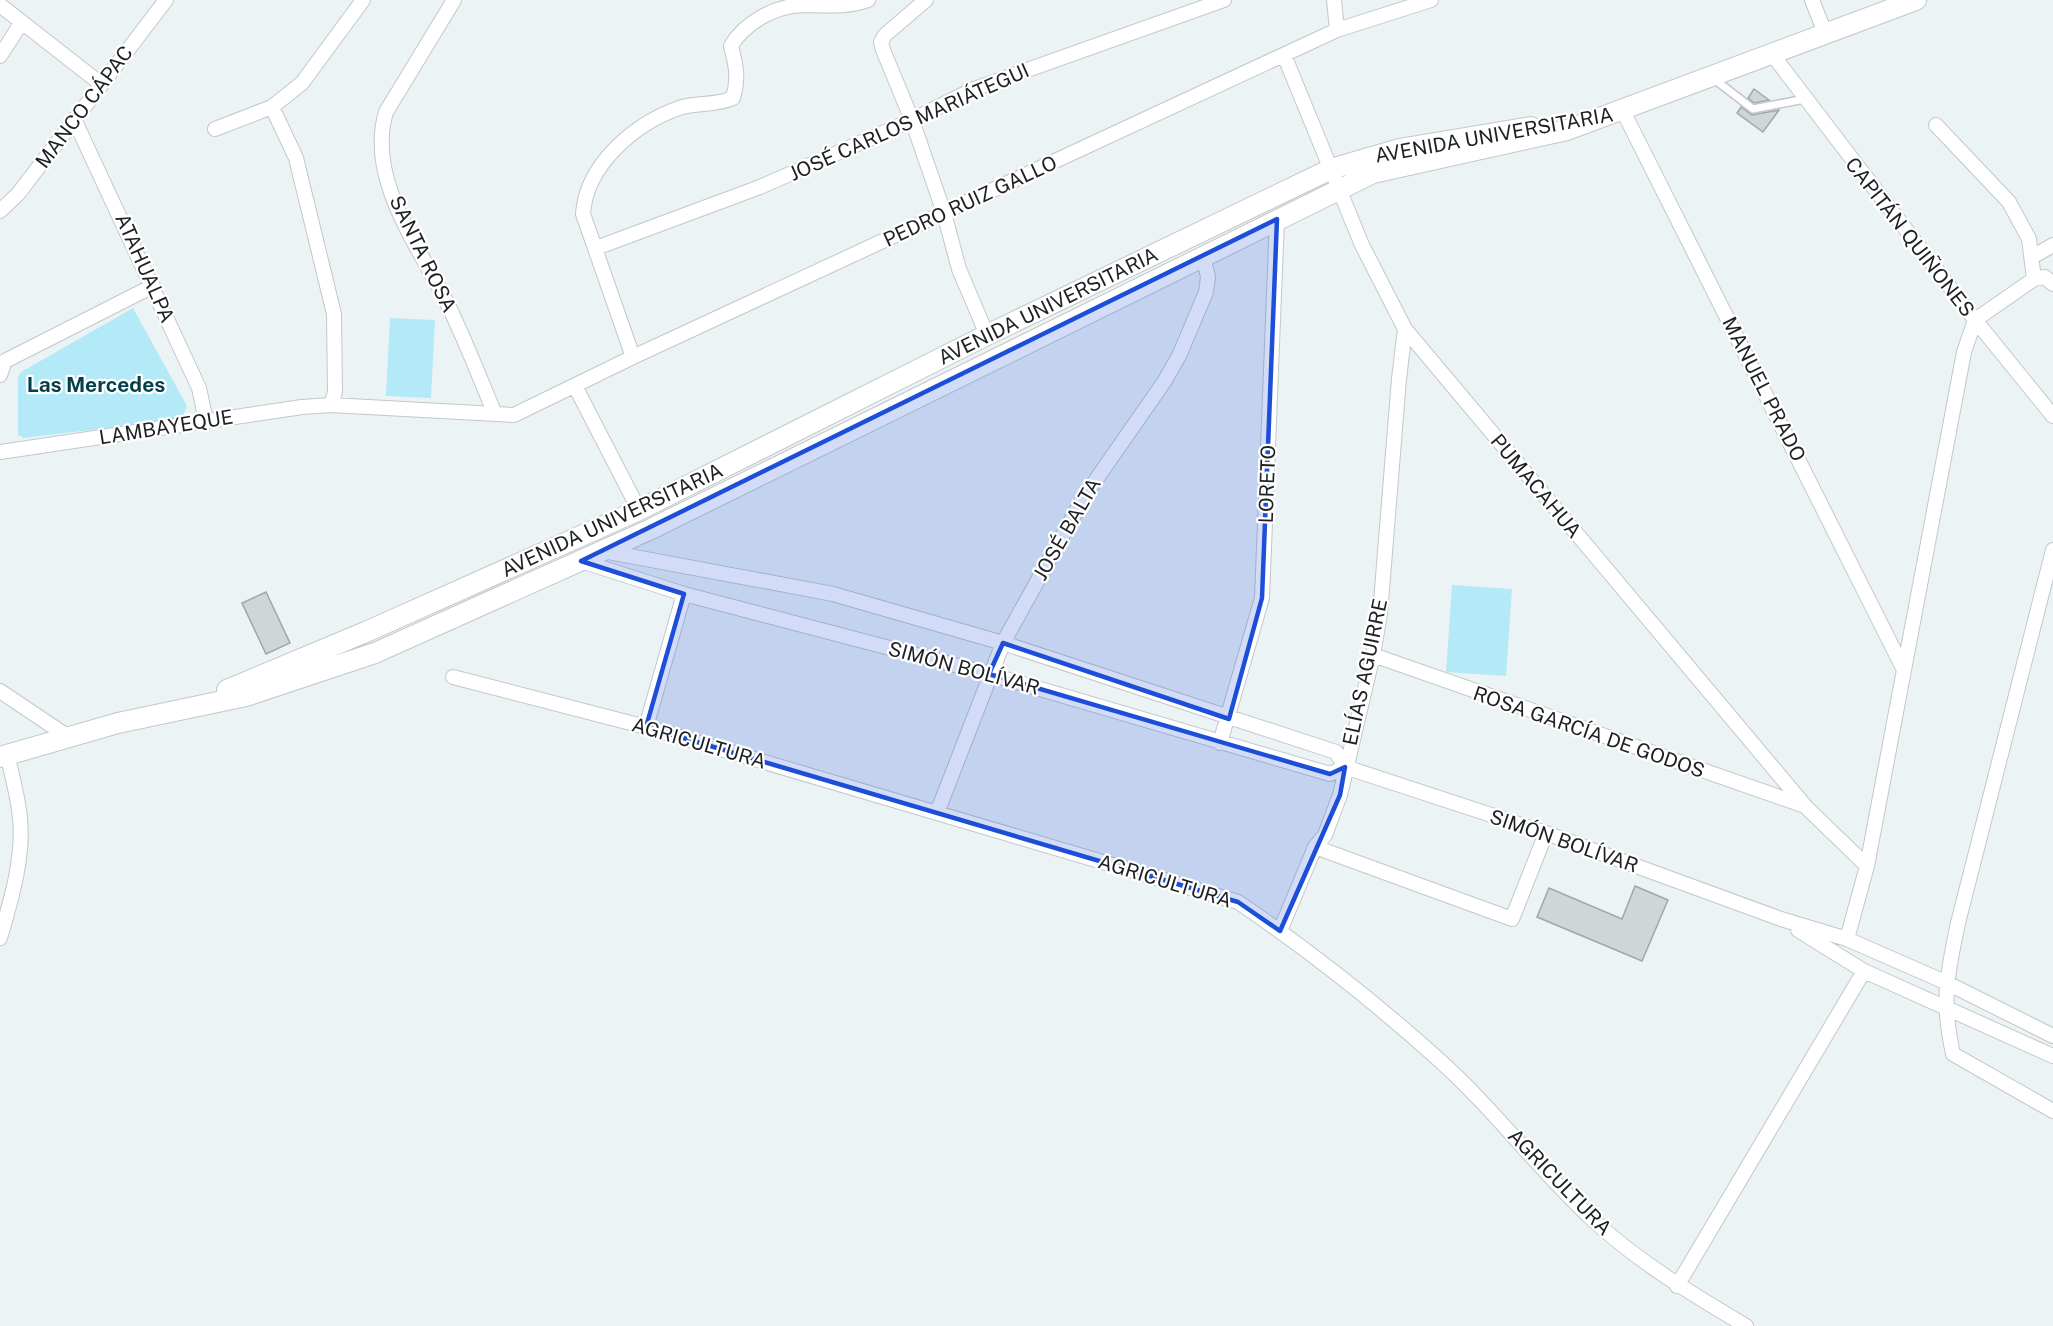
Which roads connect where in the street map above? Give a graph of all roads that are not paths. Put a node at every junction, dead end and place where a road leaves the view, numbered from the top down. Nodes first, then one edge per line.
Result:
1 (166, 0) edge
2 (363, 0) edge
3 (454, 0) edge
4 (868, 0) edge
5 (926, 0) edge
6 (1224, 0) edge
7 (1334, 0) edge
8 (1431, 0) edge
9 (1812, 0) edge
10 (1916, 0) edge
11 (798, 3) edge
12 (0, 5) edge
13 (22, 22) junction
14 (1337, 30) junction
15 (1825, 33) junction
16 (1772, 54) junction
17 (1284, 55) junction
18 (0, 56) edge
19 (1712, 77) junction
20 (101, 84) junction
21 (1805, 99) junction
22 (272, 107) junction
23 (1623, 111) junction
24 (74, 119) junction
25 (912, 120) junction
26 (1936, 125) dead end
27 (215, 129) dead end
28 (1331, 169) junction
29 (1340, 187) junction
30 (0, 212) edge
31 (944, 213) junction
32 (1277, 219) junction
33 (2053, 245) edge
34 (596, 248) junction
35 (1203, 256) junction
36 (2032, 257) junction
37 (2044, 280) edge
38 (153, 286) junction
39 (1975, 320) junction
40 (1406, 329) junction
41 (987, 334) junction
42 (633, 357) junction
43 (0, 375) edge
44 (575, 386) junction
45 (332, 405) junction
46 (494, 412) junction
47 (514, 415) joint
48 (2053, 416) edge
49 (206, 421) junction
50 (0, 452) edge
51 (639, 510) junction
52 (2053, 550) edge
53 (603, 551) junction
54 (581, 561) junction
55 (684, 594) junction
56 (1003, 643) junction
57 (1372, 655) junction
58 (1903, 668) junction
59 (989, 674) junction
60 (453, 677) dead end
61 (0, 691) edge
62 (165, 713) junction
63 (1228, 719) junction
64 (646, 727) junction
65 (67, 736) junction
66 (1220, 744) junction
67 (4, 756) edge
68 (1345, 767) junction
69 (1806, 807) junction
70 (937, 813) junction
71 (1546, 833) junction
72 (1315, 847) junction
73 (1868, 866) junction
74 (1781, 919) junction
75 (1280, 931) junction
76 (0, 938) edge
77 (1847, 939) junction
78 (1864, 971) junction
79 (1946, 982) junction
80 (1945, 1006) junction
81 (2053, 1036) edge
82 (2053, 1056) edge
83 (2053, 1111) edge
84 (1677, 1286) junction
85 (1746, 1326) edge

1 - 20 street, MANCO CÁPAC
2 - 22 street
3 - 46 street, SANTA ROSA
4 - 11 street
5 - 25 street
6 - 25 street, JOSÉ CARLOS MARIÁTEGUI
7 - 14 street
8 - 14 street, PEDRO RUIZ GALLO
9 - 15 street
10 - 15 main road
11 - 34 street
12 - 13 street
13 - 18 street
13 - 20 street
14 - 17 street, PEDRO RUIZ GALLO
15 - 16 main road
16 - 19 main road
16 - 21 street, CAPITÁN QUIÑONES
17 - 28 street, PUMACAHUA
17 - 31 street, PEDRO RUIZ GALLO
19 - 21 lane
19 - 23 main road
20 - 24 street, MANCO CÁPAC
21 - 39 street, CAPITÁN QUIÑONES
22 - 27 street
22 - 45 street
23 - 28 main road, AVENIDA UNIVERSITARIA
23 - 29 main road, AVENIDA UNIVERSITARIA
23 - 58 street, MANUEL PRADO
24 - 30 street, MANCO CÁPAC
24 - 38 street, ATAHUALPA
25 - 31 street
25 - 34 street, JOSÉ CARLOS MARIÁTEGUI
26 - 36 street
28 - 29 street, PUMACAHUA
28 - 41 main road, AVENIDA UNIVERSITARIA
29 - 32 main road, AVENIDA UNIVERSITARIA
29 - 40 street, PUMACAHUA
31 - 41 street
31 - 42 street, PEDRO RUIZ GALLO
32 - 35 main road, AVENIDA UNIVERSITARIA
32 - 63 street, LORETO
33 - 36 street
34 - 42 street
35 - 53 main road, AVENIDA UNIVERSITARIA
35 - 56 street, JOSÉ BALTA
36 - 37 street
37 - 39 street
38 - 43 street
38 - 49 street, ATAHUALPA
39 - 48 street, CAPITÁN QUIÑONES
39 - 58 street
40 - 57 street, ELÍAS AGUIRRE
40 - 69 street, PUMACAHUA
41 - 51 main road, AVENIDA UNIVERSITARIA
42 - 44 street, PEDRO RUIZ GALLO
44 - 47 street, PEDRO RUIZ GALLO
44 - 51 street
45 - 46 street, LAMBAYEQUE
45 - 49 street, LAMBAYEQUE
46 - 47 street, LAMBAYEQUE
49 - 50 street, LAMBAYEQUE
51 - 62 main road, AVENIDA UNIVERSITARIA
52 - 79 street
53 - 54 main road, AVENIDA UNIVERSITARIA
53 - 56 street, SIMÓN BOLÍVAR
54 - 55 street, SIMÓN BOLÍVAR
54 - 62 main road, AVENIDA UNIVERSITARIA
55 - 59 street, SIMÓN BOLÍVAR
55 - 64 street
56 - 59 street, JOSÉ BALTA
56 - 63 street, SIMÓN BOLÍVAR
57 - 68 street, ELÍAS AGUIRRE
57 - 69 street, ROSA GARCÍA DE GODOS
58 - 73 street
59 - 66 street, SIMÓN BOLÍVAR
59 - 70 street, JOSÉ BALTA
60 - 64 street, AGRICULTURA
61 - 65 street
62 - 65 main road
63 - 66 street, LORETO
63 - 68 street, SIMÓN BOLÍVAR
64 - 70 street, AGRICULTURA
65 - 67 main road
66 - 68 street, SIMÓN BOLÍVAR
67 - 76 street
68 - 71 street, SIMÓN BOLÍVAR
68 - 72 street, ELÍAS AGUIRRE
69 - 73 street, PUMACAHUA
70 - 75 street, AGRICULTURA
71 - 72 street
71 - 74 street, SIMÓN BOLÍVAR
72 - 75 street, ELÍAS AGUIRRE
73 - 77 street
74 - 77 street, SIMÓN BOLÍVAR
74 - 78 street, SIMÓN BOLÍVAR
75 - 84 street, AGRICULTURA
77 - 79 street, SIMÓN BOLÍVAR
78 - 80 street, SIMÓN BOLÍVAR
78 - 84 street
79 - 80 street
79 - 81 street, SIMÓN BOLÍVAR
80 - 82 street, SIMÓN BOLÍVAR
80 - 83 street
84 - 85 street, AGRICULTURA

